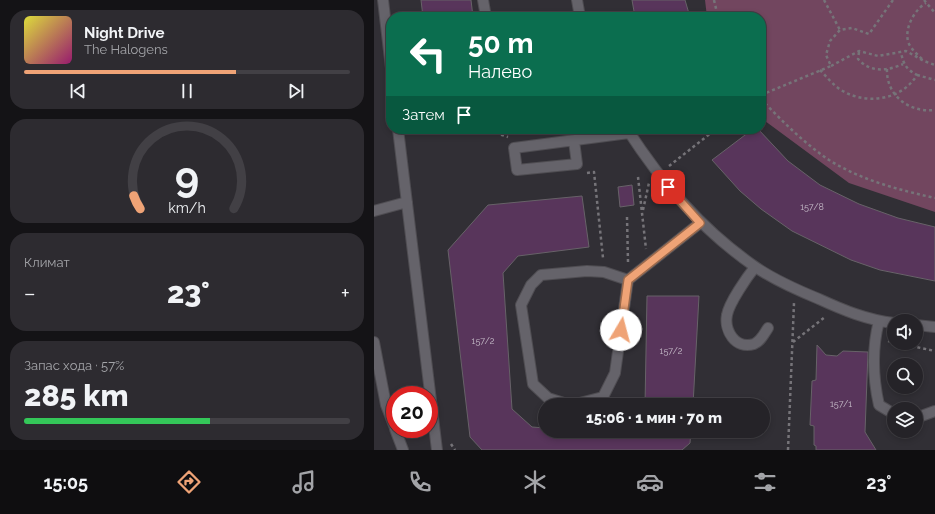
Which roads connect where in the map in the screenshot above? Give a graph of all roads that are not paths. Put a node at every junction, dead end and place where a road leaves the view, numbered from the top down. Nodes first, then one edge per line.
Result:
1 (383, 0) edge
2 (483, 0) edge
3 (577, 0) edge
4 (485, 12) edge
5 (579, 12) edge
6 (386, 26) edge
7 (399, 134) edge
8 (612, 134) edge
9 (630, 134) edge
10 (574, 141) junction
11 (407, 202) junction
12 (374, 211) edge
13 (700, 223) junction
14 (754, 267) junction
15 (628, 280) junction
16 (879, 322) junction
17 (887, 323) edge
18 (923, 326) edge
19 (935, 327) edge
20 (768, 328) dead end
21 (374, 342) edge
22 (548, 398) edge
23 (599, 398) edge
24 (386, 405) edge
25 (887, 410) edge
26 (935, 411) edge
27 (923, 415) edge
28 (398, 438) edge
29 (403, 450) edge
30 (437, 450) edge

1 - 6 street
2 - 4 street
3 - 5 street
7 - 11 street
8 - 10 street
9 - 13 street
10 - 10 street
11 - 12 street
11 - 30 street
13 - 14 street
13 - 15 street
14 - 16 street
14 - 20 street
15 - 22 street
15 - 23 street
16 - 17 street
16 - 25 street
18 - 19 street
21 - 24 street
26 - 27 street
28 - 29 street

